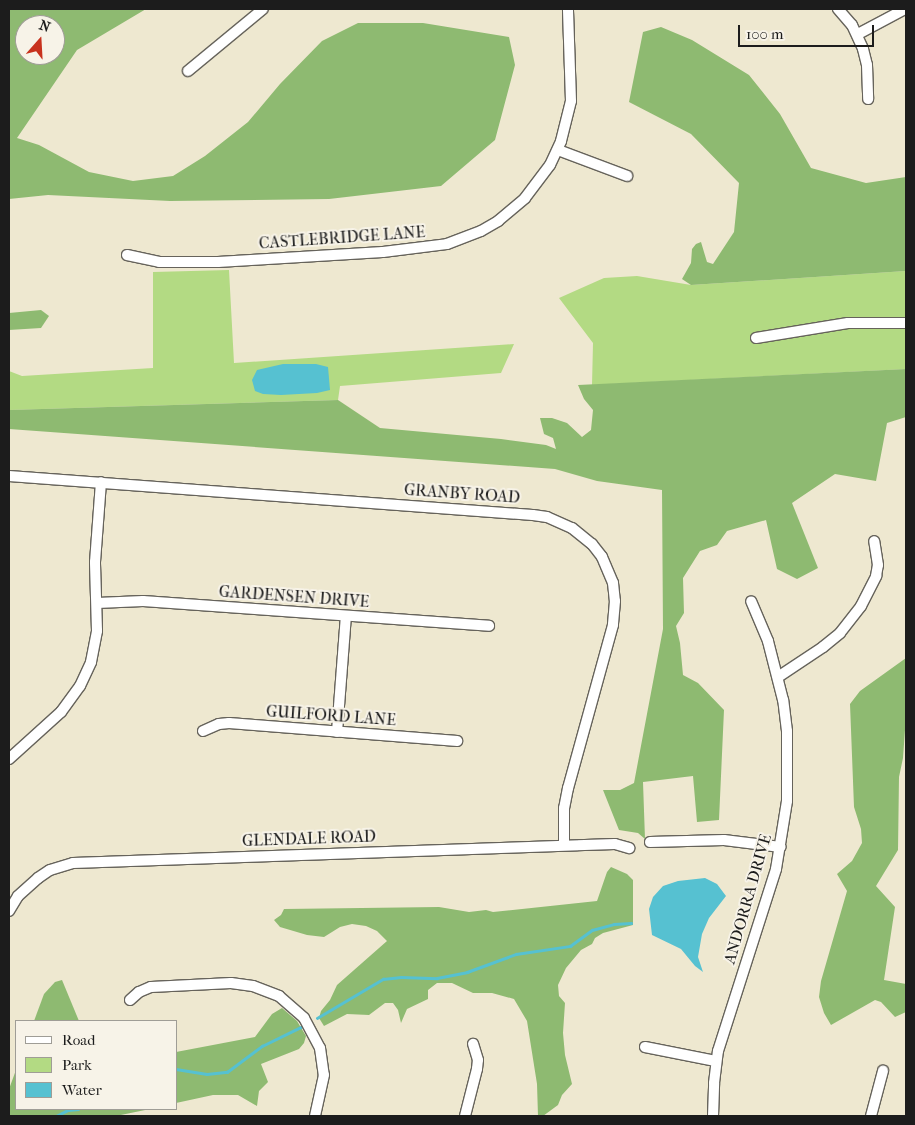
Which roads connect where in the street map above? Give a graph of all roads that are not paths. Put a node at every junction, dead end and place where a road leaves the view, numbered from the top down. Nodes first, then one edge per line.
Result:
1 (263, 9) edge
2 (568, 9) edge
3 (838, 9) edge
4 (905, 9) edge
5 (858, 34) junction
6 (188, 71) dead end
7 (868, 99) dead end
8 (558, 150) junction
9 (627, 176) dead end
10 (127, 255) dead end
11 (906, 323) edge
12 (756, 338) dead end
13 (9, 476) edge
14 (101, 482) junction
15 (874, 541) dead end
16 (751, 601) dead end
17 (97, 604) junction
18 (346, 616) junction
19 (489, 626) dead end
20 (778, 676) junction
21 (204, 731) dead end
22 (338, 732) junction
23 (458, 741) dead end
24 (9, 759) edge
25 (650, 842) dead end
26 (564, 845) junction
27 (628, 848) dead end
28 (780, 848) junction
29 (9, 911) edge
30 (130, 1000) dead end
31 (473, 1044) dead end
32 (645, 1047) dead end
33 (716, 1061) junction
34 (883, 1071) dead end
35 (315, 1116) edge
36 (465, 1116) edge
37 (713, 1116) edge
38 (871, 1116) edge

1 - 6 street
2 - 8 street, CASTLEBRIDGE LANE
3 - 5 street
4 - 5 street
5 - 7 street
8 - 9 street
8 - 10 street, CASTLEBRIDGE LANE
11 - 12 street
13 - 14 street, GRANBY ROAD
14 - 17 street
14 - 26 street, GRANBY ROAD
15 - 20 street
16 - 20 street, ANDORRA DRIVE
17 - 18 street, GARDENSEN DRIVE
17 - 24 street
18 - 19 street, GARDENSEN DRIVE
18 - 22 street
20 - 28 street, ANDORRA DRIVE
21 - 22 street, GUILFORD LANE
22 - 23 street, GUILFORD LANE
25 - 28 street
26 - 27 street, GLENDALE ROAD
26 - 29 street, GLENDALE ROAD
28 - 33 street, ANDORRA DRIVE
30 - 35 street
31 - 36 street
32 - 33 street
33 - 37 street, ANDORRA DRIVE
34 - 38 street

